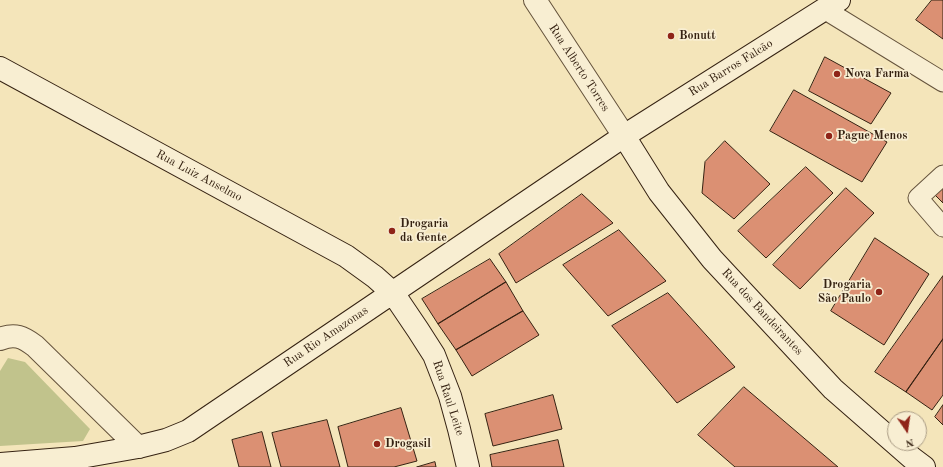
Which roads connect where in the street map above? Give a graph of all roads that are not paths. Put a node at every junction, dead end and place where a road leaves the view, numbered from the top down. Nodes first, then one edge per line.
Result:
1 (535, 0) edge
2 (831, 5) edge
3 (0, 68) edge
4 (943, 82) edge
5 (624, 136) junction
6 (943, 175) edge
7 (943, 227) edge
8 (393, 292) junction
9 (0, 340) edge
10 (138, 447) junction
11 (0, 464) edge
12 (468, 467) edge
13 (924, 467) edge

1 - 5 street, Rua Alberto Torres
2 - 4 lane
2 - 5 street, Rua Barros Falcão
3 - 8 street, Rua Luiz Anselmo
5 - 8 street, Rua Rio Amazonas
5 - 13 street, Rua dos Bandeirantes
6 - 7 lane
8 - 10 street, Rua Rio Amazonas
8 - 12 street, Rua Raul Leite
9 - 10 street
10 - 11 street, Rua Rio Amazonas

